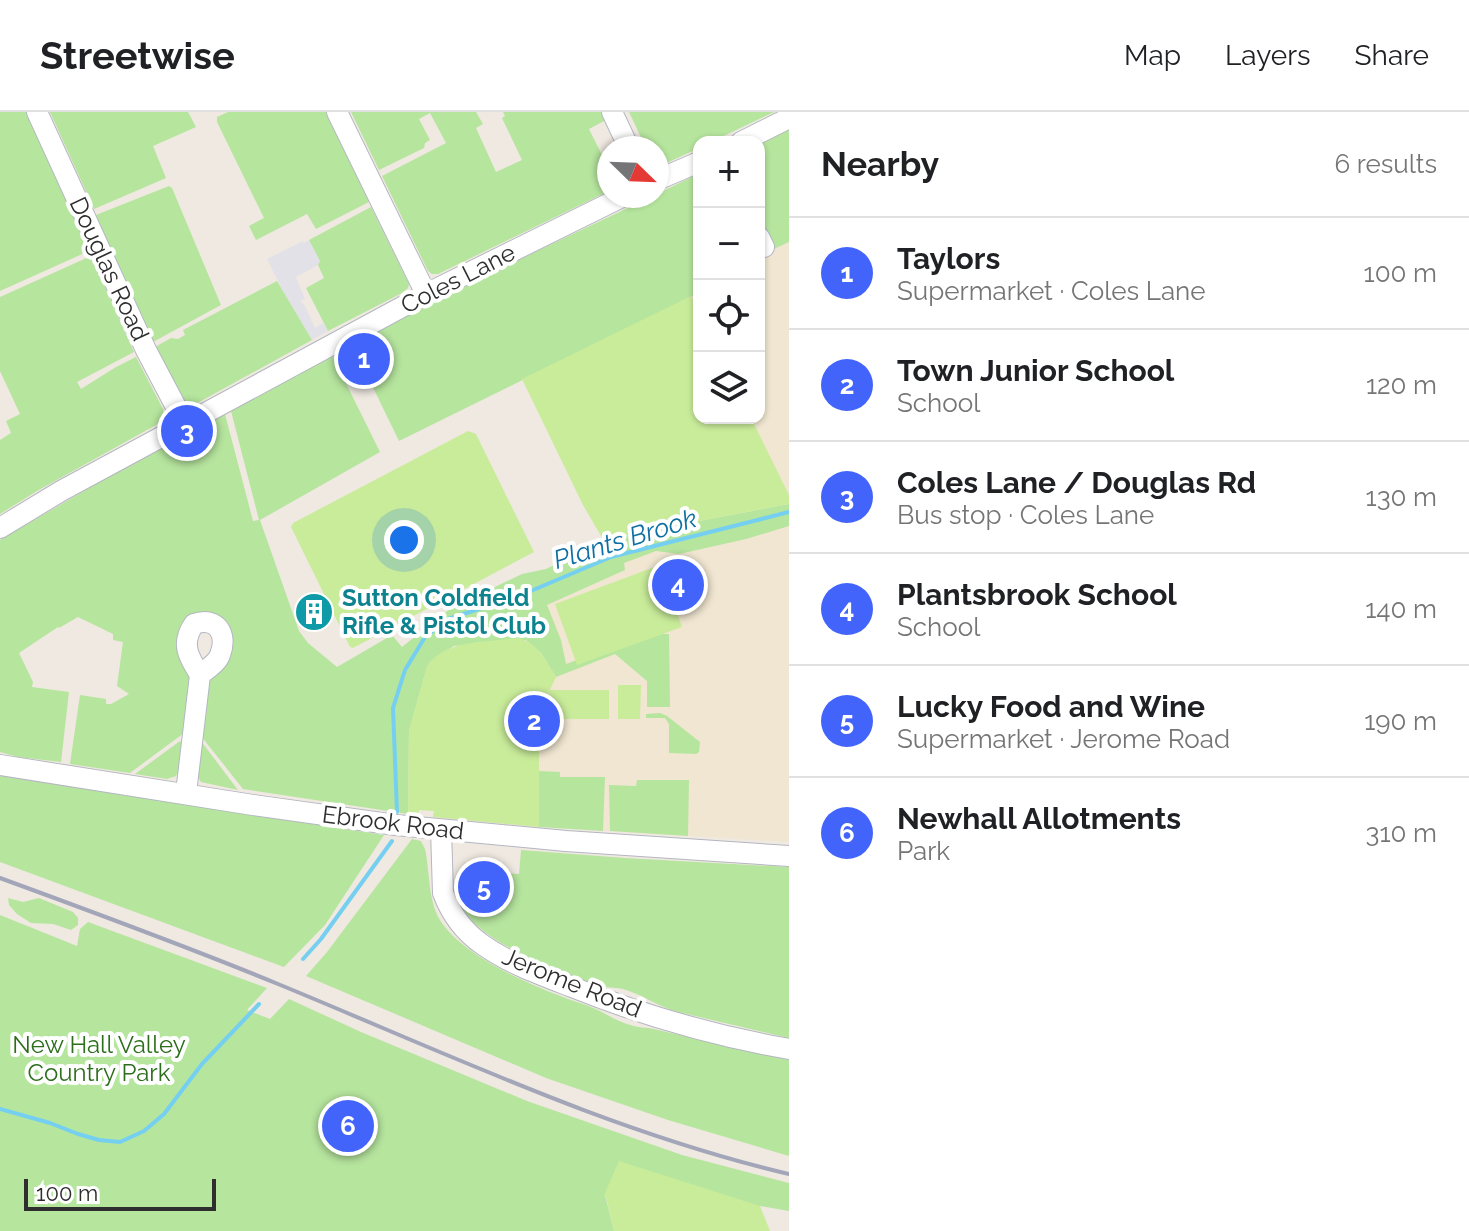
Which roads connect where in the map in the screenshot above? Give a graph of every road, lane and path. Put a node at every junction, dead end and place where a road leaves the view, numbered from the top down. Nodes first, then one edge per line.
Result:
1 (37, 112) edge
2 (337, 112) edge
3 (612, 112) edge
4 (789, 118) edge
5 (623, 136) edge
6 (753, 136) edge
7 (693, 165) edge
8 (669, 175) edge
9 (600, 208) edge
10 (426, 294) junction
11 (185, 424) junction
12 (0, 528) edge
13 (200, 675) dead end
14 (0, 765) edge
15 (186, 793) junction
16 (441, 830) junction
17 (789, 856) edge
18 (789, 1049) edge

1 - 11 street, Douglas Road
2 - 10 street
3 - 5 street
4 - 6 street
7 - 8 street
9 - 10 street, Coles Lane
10 - 11 street, Coles Lane
11 - 12 street, Coles Lane
13 - 15 street
14 - 15 street, Ebrook Road
15 - 16 street, Ebrook Road
16 - 17 street, Ebrook Road
16 - 18 street, Jerome Road

